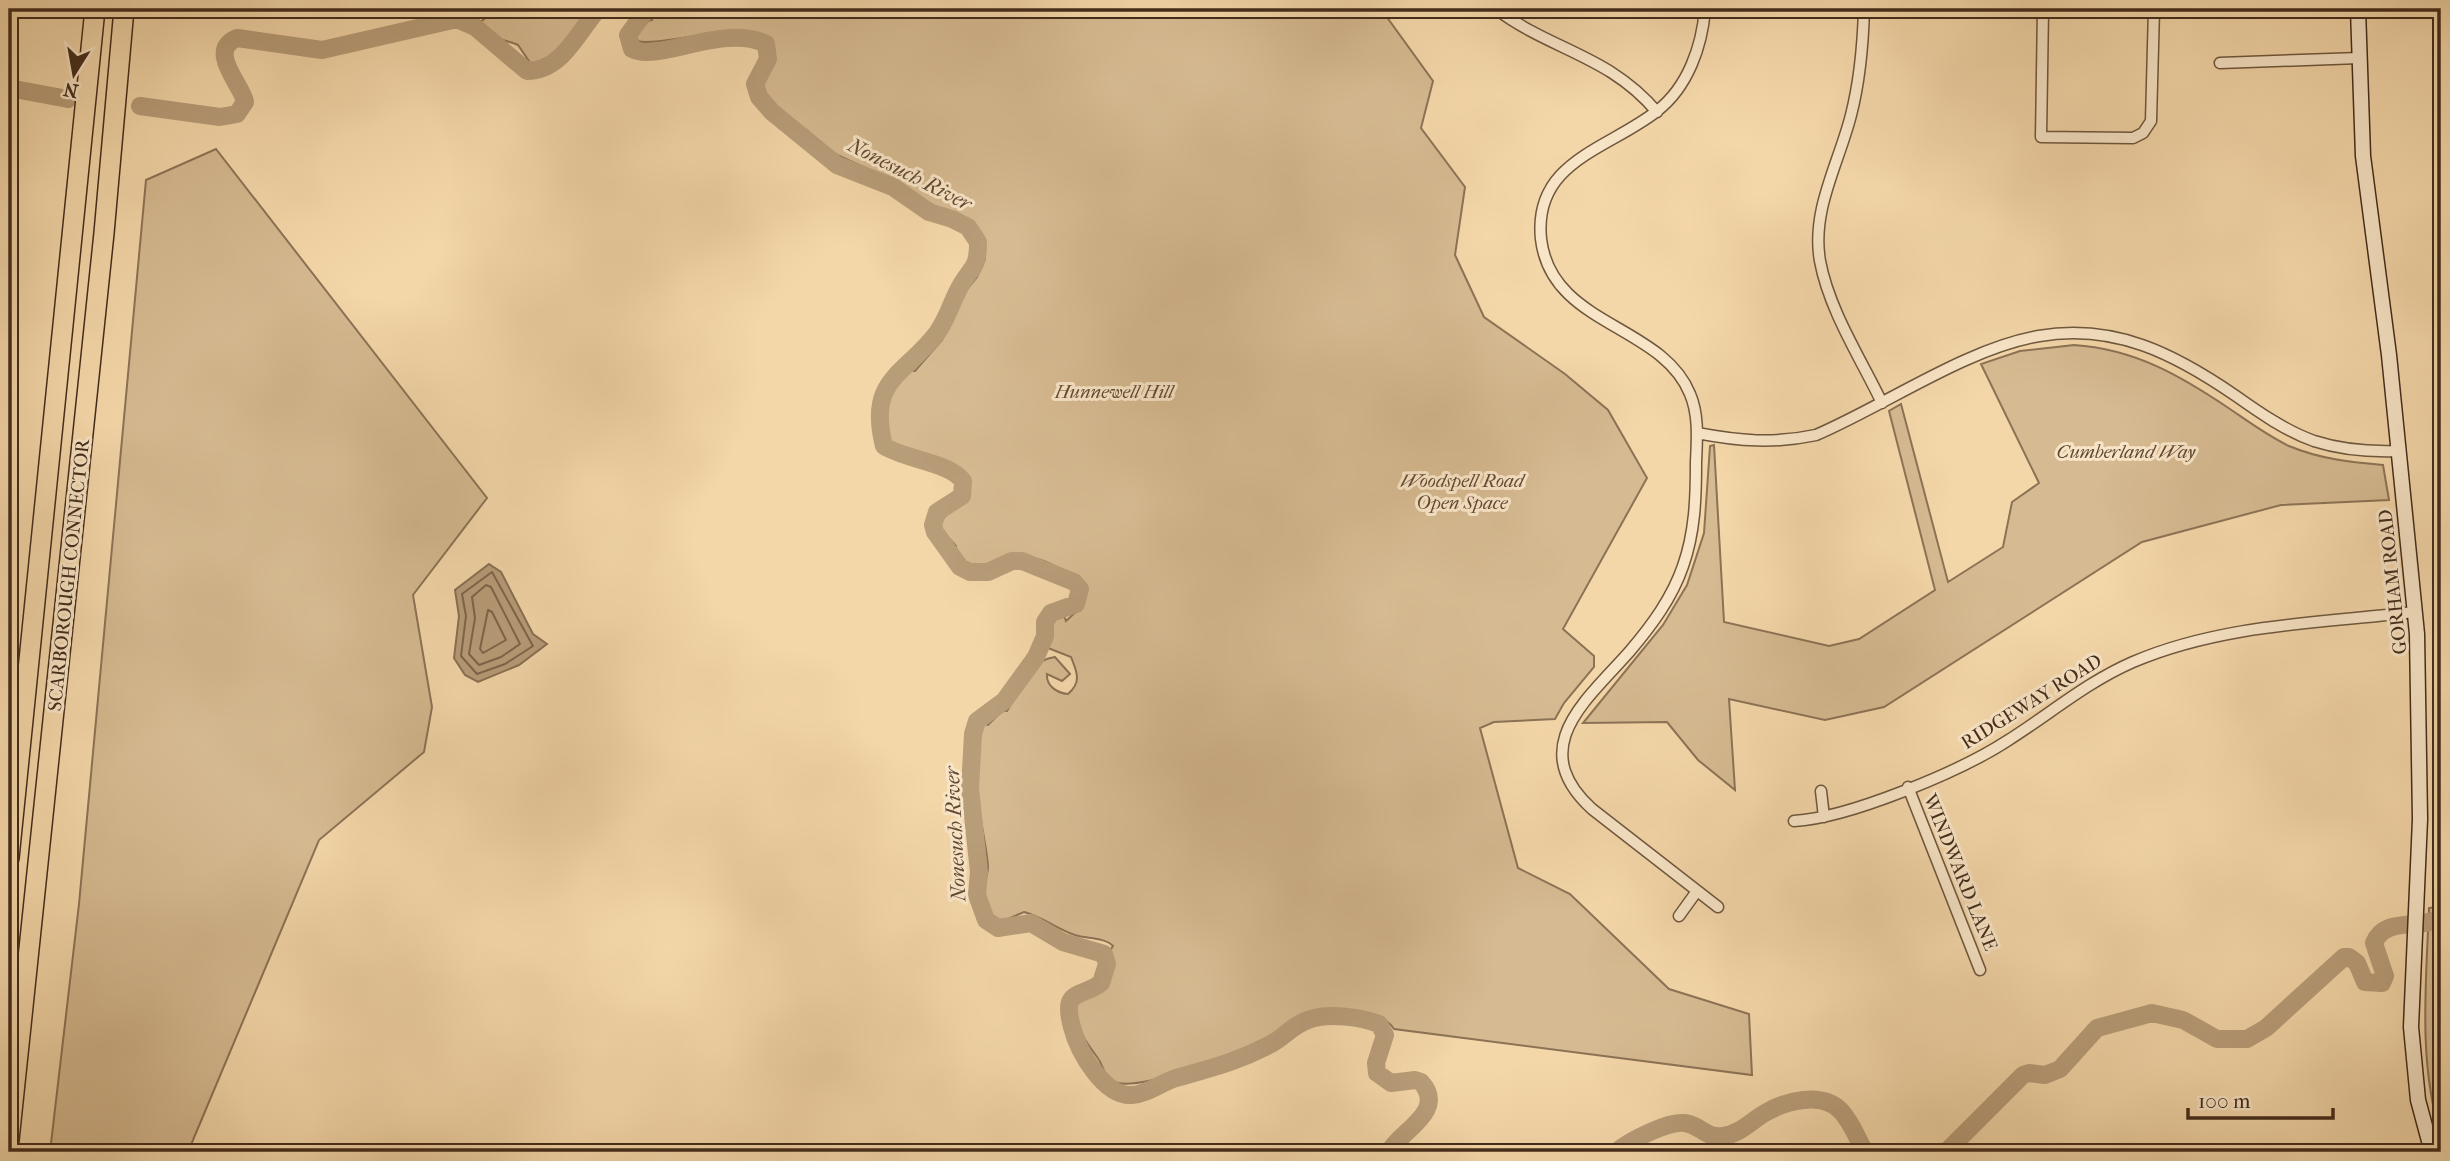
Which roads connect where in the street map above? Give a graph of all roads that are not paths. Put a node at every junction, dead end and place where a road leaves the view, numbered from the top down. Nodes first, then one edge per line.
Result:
1 (95, 9) edge
2 (124, 9) edge
3 (1496, 9) edge
4 (1705, 9) edge
5 (1864, 9) edge
6 (2043, 9) edge
7 (2154, 9) edge
8 (2358, 9) edge
9 (2359, 58) junction
10 (2220, 63) dead end
11 (1657, 112) junction
12 (1882, 403) junction
13 (1697, 433) junction
14 (2398, 451) junction
15 (2416, 612) junction
16 (1908, 787) junction
17 (1821, 791) dead end
18 (1824, 817) junction
19 (1794, 821) dead end
20 (9, 858) edge
21 (1697, 891) junction
22 (1718, 907) dead end
23 (1679, 916) dead end
24 (1980, 970) dead end
25 (9, 1140) edge
26 (2432, 1152) edge

1 - 20 highway, SCARBOROUGH CONNECTOR
2 - 25 highway, SCARBOROUGH CONNECTOR
3 - 11 street
4 - 11 street
5 - 12 street
6 - 7 street
8 - 9 main road, GORHAM ROAD
9 - 10 street
9 - 14 main road, GORHAM ROAD
11 - 13 street
12 - 13 street
12 - 14 street
13 - 21 street
14 - 15 main road, GORHAM ROAD
15 - 16 street, RIDGEWAY ROAD
15 - 26 main road, GORHAM ROAD
16 - 18 street, RIDGEWAY ROAD
16 - 24 street, WINDWARD LANE
17 - 18 street
18 - 19 street, RIDGEWAY ROAD
21 - 22 street
21 - 23 street

